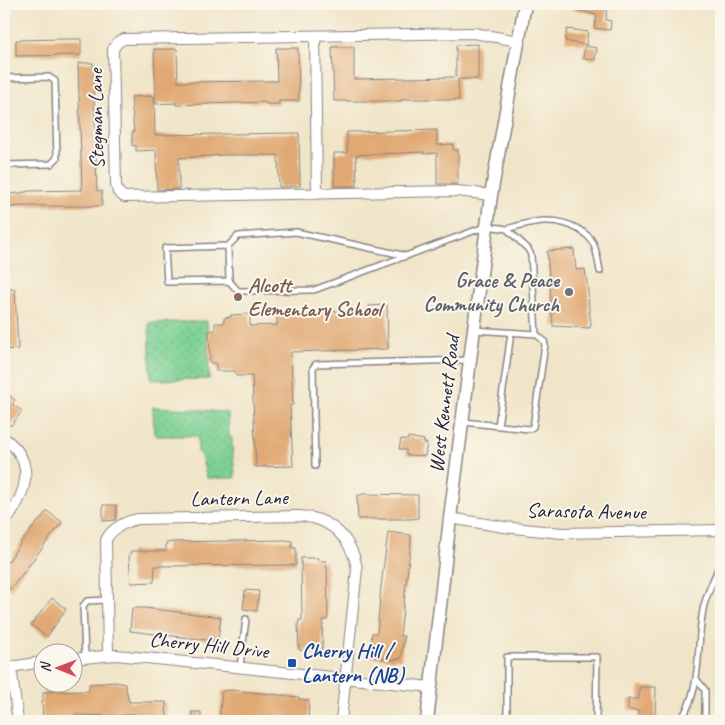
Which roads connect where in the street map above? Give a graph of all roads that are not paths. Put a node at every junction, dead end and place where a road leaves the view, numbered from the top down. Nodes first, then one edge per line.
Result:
1 (525, 4) edge
2 (314, 36) junction
3 (518, 41) junction
4 (4, 78) edge
5 (4, 165) edge
6 (317, 194) junction
7 (491, 195) junction
8 (487, 226) junction
9 (507, 229) junction
10 (228, 246) junction
11 (407, 256) junction
12 (600, 271) dead end
13 (229, 281) junction
14 (474, 330) junction
15 (510, 333) junction
16 (536, 334) junction
17 (470, 360) junction
18 (462, 422) junction
19 (498, 426) junction
20 (4, 438) edge
21 (315, 466) dead end
22 (450, 518) junction
23 (4, 524) edge
24 (721, 530) edge
25 (721, 562) edge
26 (107, 600) junction
27 (246, 620) dead end
28 (108, 654) junction
29 (82, 657) edge
30 (85, 657) junction
31 (32, 663) edge
32 (7, 667) edge
33 (240, 667) junction
34 (345, 678) junction
35 (697, 680) junction
36 (431, 687) junction
37 (18, 721) edge
38 (341, 721) edge
39 (427, 721) edge
40 (507, 721) edge
41 (596, 721) edge
42 (680, 721) edge
43 (705, 721) edge

1 - 3 street, West Kennett Road
2 - 3 street, Stegman Lane
2 - 6 street
2 - 6 street, Stegman Lane
3 - 7 street, West Kennett Road
4 - 5 lane
6 - 7 street, Stegman Lane
7 - 8 street, West Kennett Road
8 - 9 lane
8 - 11 lane
8 - 14 street, West Kennett Road
9 - 12 lane
9 - 16 lane
10 - 11 lane
10 - 13 lane
10 - 13 lane
11 - 13 lane
14 - 15 lane
14 - 17 street, West Kennett Road
15 - 16 lane
15 - 19 lane
16 - 19 lane
17 - 18 street, West Kennett Road
17 - 21 lane
18 - 19 lane
18 - 22 street, West Kennett Road
20 - 23 street
22 - 24 street, Sarasota Avenue
22 - 36 street, West Kennett Road
25 - 35 lane
26 - 28 street, Lantern Lane
26 - 30 lane
26 - 34 street, Lantern Lane
27 - 33 lane
28 - 30 street, Cherry Hill Drive
28 - 33 street, Cherry Hill Drive
29 - 30 street, Cherry Hill Drive
31 - 32 street
32 - 37 street
33 - 34 street, Cherry Hill Drive
34 - 36 street, Cherry Hill Drive
34 - 38 street
35 - 42 lane
35 - 43 lane
36 - 39 street, West Kennett Road
40 - 41 lane

